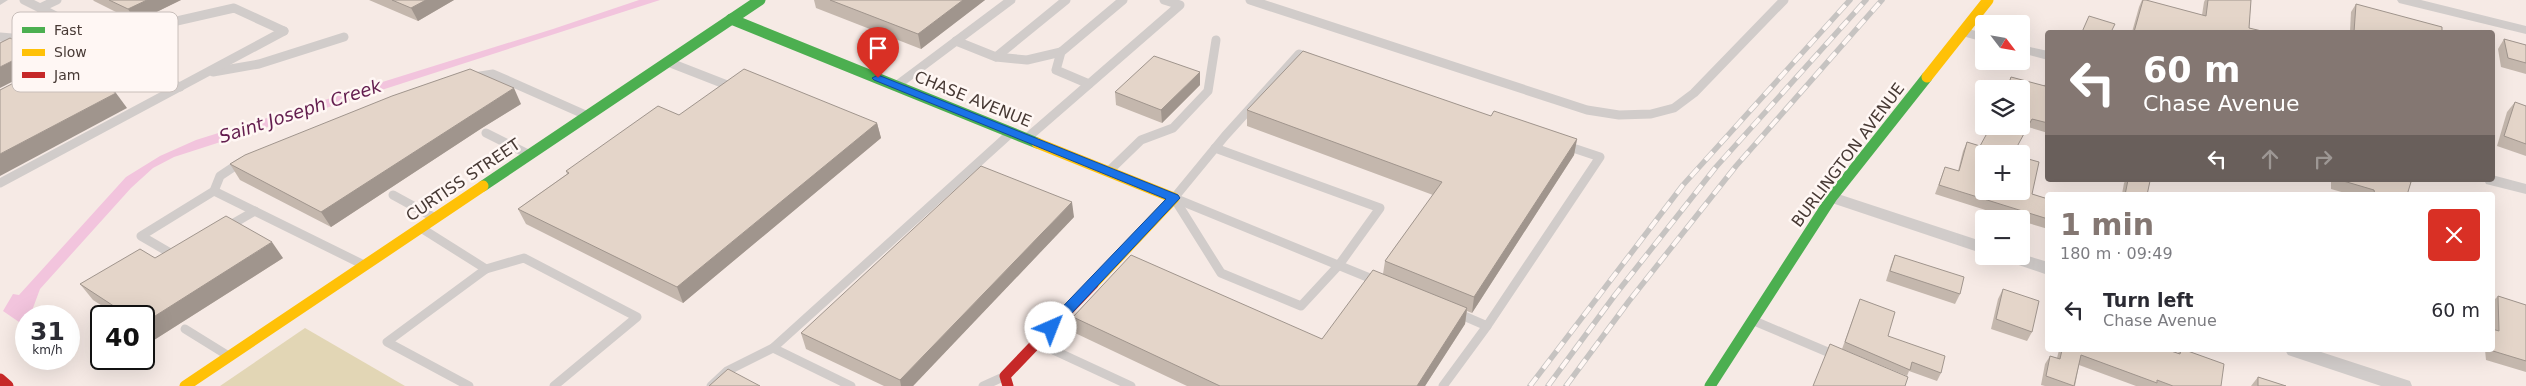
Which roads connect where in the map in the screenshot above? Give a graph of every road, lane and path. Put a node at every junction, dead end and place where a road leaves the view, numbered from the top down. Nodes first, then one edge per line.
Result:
1 (24, 0) edge
2 (57, 0) edge
3 (760, 0) edge
4 (1011, 0) edge
5 (1066, 0) edge
6 (1123, 0) edge
7 (1164, 0) edge
8 (1250, 0) edge
9 (1784, 0) edge
10 (1988, 0) edge
11 (2404, 0) edge
12 (40, 8) junction
13 (48, 12) edge
14 (732, 19) junction
15 (178, 21) edge
16 (2526, 30) edge
17 (1964, 32) junction
18 (1975, 35) edge
19 (344, 37) dead end
20 (1216, 40) dead end
21 (956, 41) junction
22 (2030, 51) edge
23 (1061, 52) junction
24 (2045, 55) edge
25 (996, 57) junction
26 (1317, 61) edge
27 (668, 62) junction
28 (206, 73) junction
29 (464, 81) edge
30 (1089, 84) junction
31 (727, 85) edge
32 (180, 86) edge
33 (896, 86) junction
34 (169, 92) edge
35 (588, 116) junction
36 (1012, 132) junction
37 (486, 133) dead end
38 (1027, 138) junction
39 (1553, 141) edge
40 (1215, 148) junction
41 (530, 155) junction
42 (252, 157) edge
43 (1109, 172) junction
44 (2495, 181) edge
45 (0, 184) edge
46 (2526, 189) edge
47 (214, 190) junction
48 (393, 195) dead end
49 (1174, 198) junction
50 (1832, 198) junction
51 (255, 211) junction
52 (435, 218) junction
53 (421, 228) junction
54 (221, 231) edge
55 (1975, 245) edge
56 (186, 252) edge
57 (2030, 263) edge
58 (1339, 265) junction
59 (364, 266) junction
60 (2045, 268) edge
61 (486, 269) junction
62 (1382, 283) edge
63 (1444, 308) edge
64 (1752, 320) junction
65 (1487, 326) junction
66 (185, 329) dead end
67 (1037, 342) junction
68 (773, 348) junction
69 (2300, 352) edge
70 (229, 356) junction
71 (1843, 358) edge
72 (0, 379) edge
73 (1007, 381) edge
74 (8, 386) edge
75 (185, 386) edge
76 (470, 386) edge
77 (554, 386) edge
78 (711, 386) edge
79 (851, 386) edge
80 (983, 386) edge
81 (1131, 386) edge
82 (1443, 386) edge
83 (1710, 386) edge
84 (2402, 386) edge

1 - 12 lane
2 - 12 lane
3 - 14 street, CURTISS STREET
4 - 21 lane
5 - 25 lane
6 - 23 lane
7 - 30 lane
8 - 9 lane
10 - 17 street, BURLINGTON AVENUE
11 - 16 street
12 - 13 lane
14 - 27 street, CURTISS STREET
14 - 33 street, CHASE AVENUE
15 - 28 lane
17 - 18 street
17 - 50 street, BURLINGTON AVENUE
19 - 28 lane
20 - 43 lane
21 - 25 lane
21 - 33 lane
22 - 24 street
23 - 25 lane
23 - 30 lane
26 - 40 lane
27 - 31 lane
27 - 35 street, CURTISS STREET
28 - 32 lane
29 - 35 lane
30 - 38 lane
33 - 36 street, CHASE AVENUE
34 - 45 lane
35 - 41 street, CURTISS STREET
36 - 38 street, CHASE AVENUE
36 - 68 lane
37 - 41 lane
38 - 43 street, CHASE AVENUE
39 - 65 lane
40 - 49 lane
40 - 58 lane
41 - 52 street, CURTISS STREET
42 - 47 lane
43 - 49 street, CHASE AVENUE
44 - 46 street
47 - 51 lane
47 - 56 lane
48 - 52 lane
49 - 58 lane
49 - 58 lane
49 - 67 street
50 - 55 street
50 - 64 street, BURLINGTON AVENUE
51 - 54 lane
51 - 59 lane
52 - 53 street, CURTISS STREET
53 - 59 street, CURTISS STREET
53 - 61 lane
57 - 60 street
58 - 62 lane
59 - 70 street, CURTISS STREET
61 - 76 lane
61 - 77 lane
63 - 65 lane
64 - 71 lane
64 - 83 street, BURLINGTON AVENUE
65 - 82 lane
66 - 70 lane
67 - 73 street
67 - 81 lane
68 - 78 lane
68 - 79 lane
69 - 84 street
70 - 75 street, CURTISS STREET
72 - 74 street
73 - 80 lane

